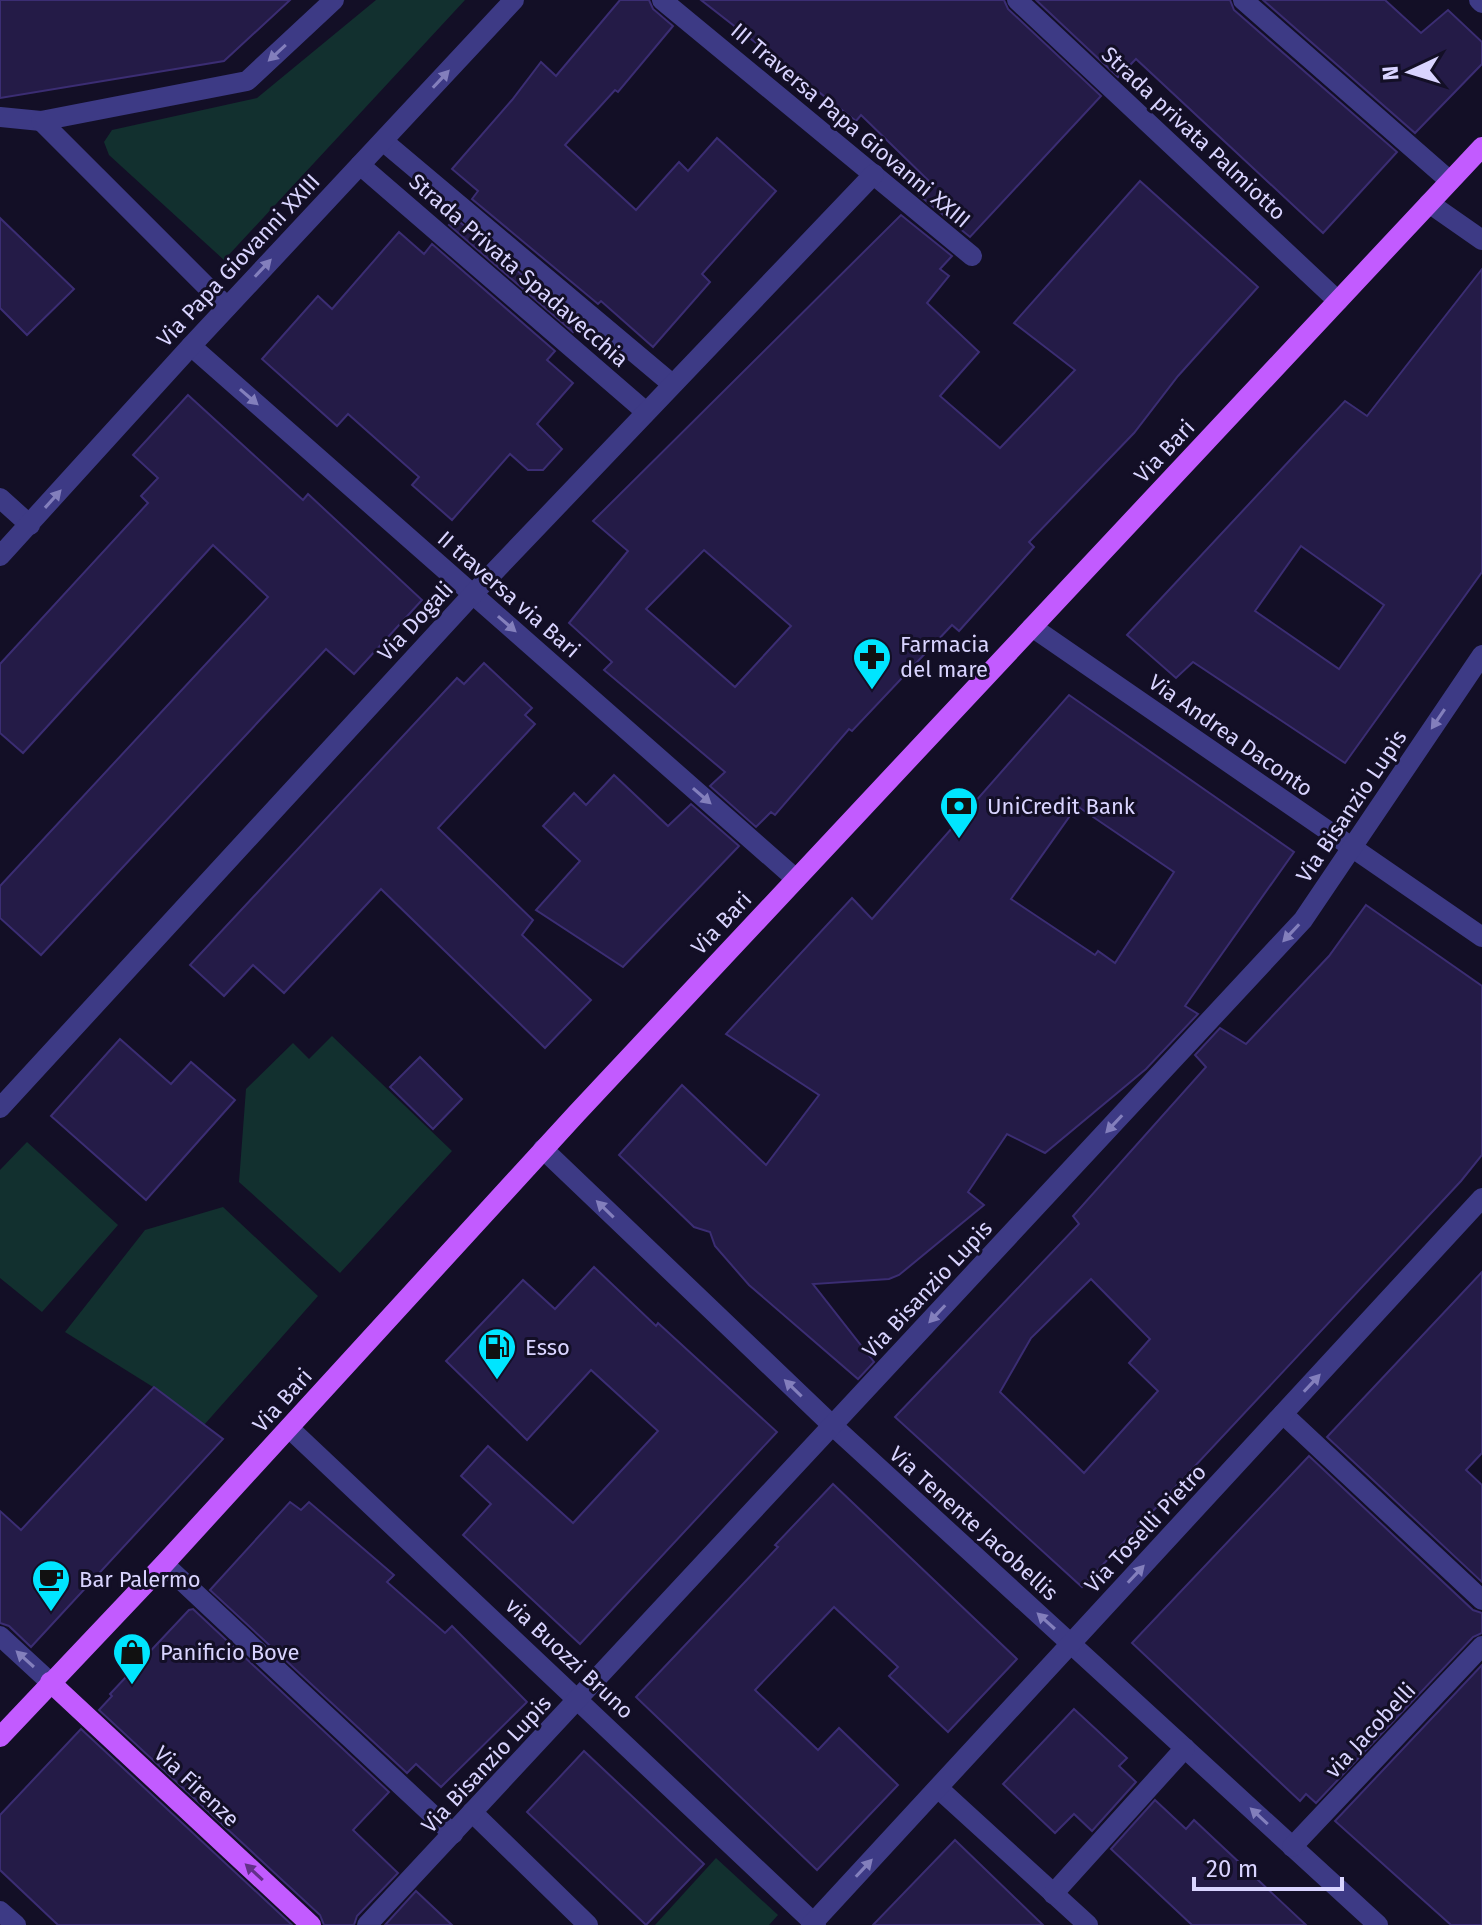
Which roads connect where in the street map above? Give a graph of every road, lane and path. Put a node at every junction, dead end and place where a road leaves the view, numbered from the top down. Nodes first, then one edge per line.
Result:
1 (334, 0) edge
2 (514, 0) edge
3 (662, 0) edge
4 (1017, 0) edge
5 (1243, 0) edge
6 (0, 117) edge
7 (41, 121) junction
8 (383, 141) junction
9 (1482, 147) edge
10 (360, 165) junction
11 (874, 174) junction
12 (1450, 181) junction
13 (1429, 203) junction
14 (1482, 240) edge
15 (972, 256) dead end
16 (1338, 301) junction
17 (227, 307) junction
18 (191, 346) junction
19 (672, 384) junction
20 (646, 412) junction
21 (0, 498) edge
22 (30, 525) junction
23 (0, 556) edge
24 (473, 594) junction
25 (1032, 627) junction
26 (1482, 655) edge
27 (1352, 848) junction
28 (796, 879) junction
29 (1482, 937) edge
30 (0, 1108) edge
31 (543, 1149) junction
32 (1482, 1198) edge
33 (1283, 1414) junction
34 (833, 1426) junction
35 (289, 1428) junction
36 (164, 1564) junction
37 (1482, 1600) edge
38 (0, 1636) edge
39 (1071, 1644) junction
40 (1482, 1646) edge
41 (50, 1682) junction
42 (579, 1699) junction
43 (0, 1737) edge
44 (1185, 1748) junction
45 (938, 1788) junction
46 (472, 1812) junction
47 (453, 1834) junction
48 (1292, 1847) junction
49 (1053, 1894) junction
50 (0, 1911) edge
51 (814, 1924) edge
52 (16, 1925) edge
53 (311, 1925) edge
54 (367, 1925) edge
55 (588, 1925) edge
56 (1088, 1925) edge
57 (1378, 1925) edge

1 -> 7 street
8 -> 2 street, Via Papa Giovanni XXIII
3 - 11 street, III Traversa Papa Giovanni XXIII
4 - 16 street, Strada privata Palmiotto
5 - 12 street
6 - 7 street
7 - 17 street
8 - 10 street, Via Papa Giovanni XXIII
8 - 19 street
9 - 12 main road, Via Bari
17 -> 10 street, Via Papa Giovanni XXIII
10 - 20 street, Strada Privata Spadavecchia
11 - 15 street, III Traversa Papa Giovanni XXIII
11 - 19 street, Via Dogali
12 - 13 main road, Via Bari
13 - 14 street
13 - 16 main road, Via Bari
16 - 25 main road, Via Bari
17 - 18 street, Via Papa Giovanni XXIII
22 -> 18 street, Via Papa Giovanni XXIII
18 -> 24 street, II traversa via Bari
19 - 20 street, Via Dogali
20 - 24 street, Via Dogali
21 - 22 street
22 - 23 street, Via Papa Giovanni XXIII
24 -> 28 street, II traversa via Bari
24 - 30 street, Via Dogali
25 - 27 street, Via Andrea Daconto
25 - 28 main road, Via Bari
26 -> 27 street, Via Bisanzio Lupis
27 - 29 street, Via Andrea Daconto
27 -> 34 street, Via Bisanzio Lupis
28 - 31 main road, Via Bari
34 -> 31 street, Via Tenente Jacobellis
31 - 35 main road, Via Bari
33 -> 32 street, Via Toselli Pietro
33 - 37 street
39 -> 33 street, Via Toselli Pietro
39 -> 34 street, Via Tenente Jacobellis
34 - 42 street, Via Bisanzio Lupis
35 - 36 main road, Via Bari
35 - 42 street, via Buozzi Bruno
36 - 41 main road, Via Bari
36 - 47 street
41 -> 38 street
39 - 44 street, Via Tenente Jacobellis
39 - 45 street, Via Toselli Pietro
40 - 48 street, via Jacobelli
41 - 43 main road, Via Bari
53 -> 41 main road, Via Firenze
42 - 46 street, Via Bisanzio Lupis
42 - 51 street, via Buozzi Bruno
48 -> 44 street, Via Tenente Jacobellis
44 - 49 street
45 - 49 street
51 -> 45 street, Via Toselli Pietro
46 - 47 street, Via Bisanzio Lupis
46 - 55 street
47 - 54 street, Via Bisanzio Lupis
48 - 57 street, Via Tenente Jacobellis
49 - 56 street
50 - 52 street

